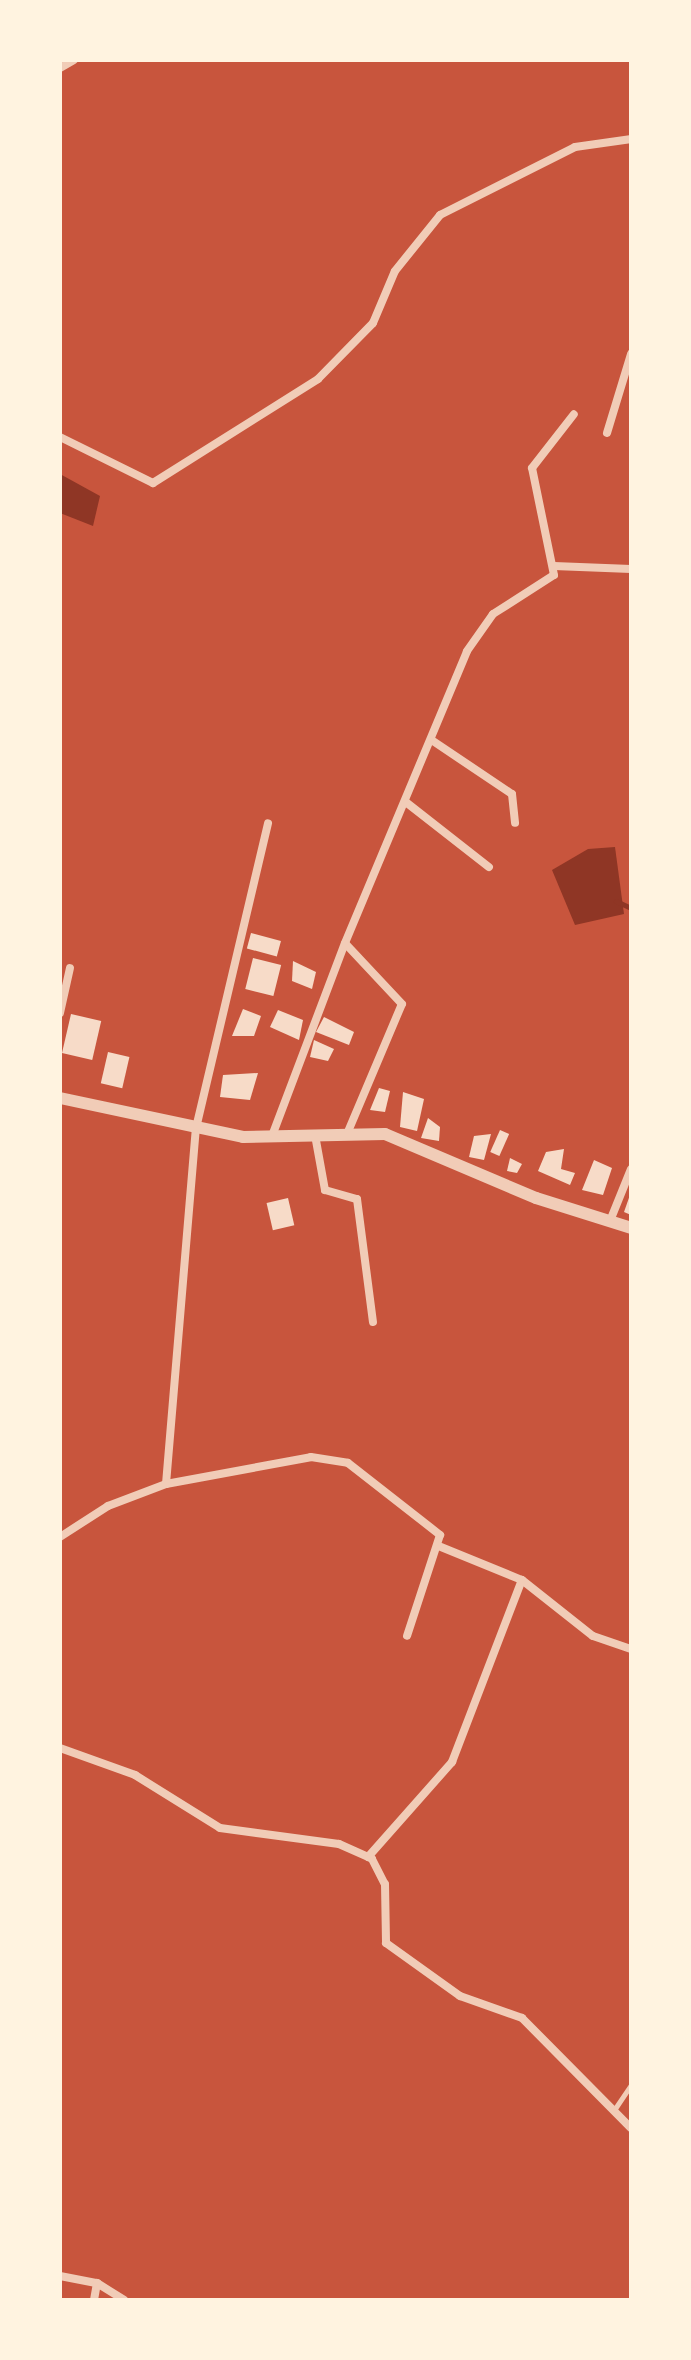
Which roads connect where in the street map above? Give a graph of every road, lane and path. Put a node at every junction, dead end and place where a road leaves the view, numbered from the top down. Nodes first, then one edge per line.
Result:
1 (74, 60) edge
2 (60, 68) edge
3 (631, 139) edge
4 (631, 354) edge
5 (574, 414) dead end
6 (607, 433) dead end
7 (60, 437) edge
8 (554, 566) junction
9 (631, 569) edge
10 (433, 741) junction
11 (407, 803) junction
12 (268, 823) dead end
13 (515, 823) dead end
14 (489, 867) dead end
15 (345, 943) junction
16 (70, 968) dead end
17 (60, 1013) edge
18 (60, 1098) edge
19 (196, 1128) junction
20 (347, 1134) junction
21 (315, 1135) junction
22 (272, 1136) junction
23 (631, 1169) edge
24 (610, 1221) junction
25 (631, 1228) edge
26 (373, 1322) dead end
27 (166, 1484) junction
28 (60, 1537) edge
29 (441, 1547) junction
30 (522, 1580) junction
31 (407, 1636) dead end
32 (631, 1649) edge
33 (60, 1748) edge
34 (368, 1857) junction
35 (631, 2085) edge
36 (614, 2110) junction
37 (631, 2128) edge
38 (60, 2276) edge
39 (97, 2283) junction
40 (94, 2300) edge
41 (124, 2300) edge

1 - 2 street
3 - 7 street
4 - 6 street
5 - 8 street
8 - 9 street
8 - 10 street
10 - 11 street
10 - 13 street
11 - 14 street
11 - 15 street
12 - 19 street
15 - 20 street
15 - 22 street
16 - 17 street
18 - 19 street
19 - 22 street
19 - 27 street
20 - 21 street
20 - 24 street
21 - 22 street
21 - 26 street
23 - 24 street
24 - 25 street
27 - 28 street
27 - 29 street
29 - 30 street
29 - 31 street
30 - 32 street
30 - 34 street
33 - 34 street
34 - 36 street
35 - 36 lane
36 - 37 street
38 - 39 street
39 - 40 street
39 - 41 street

